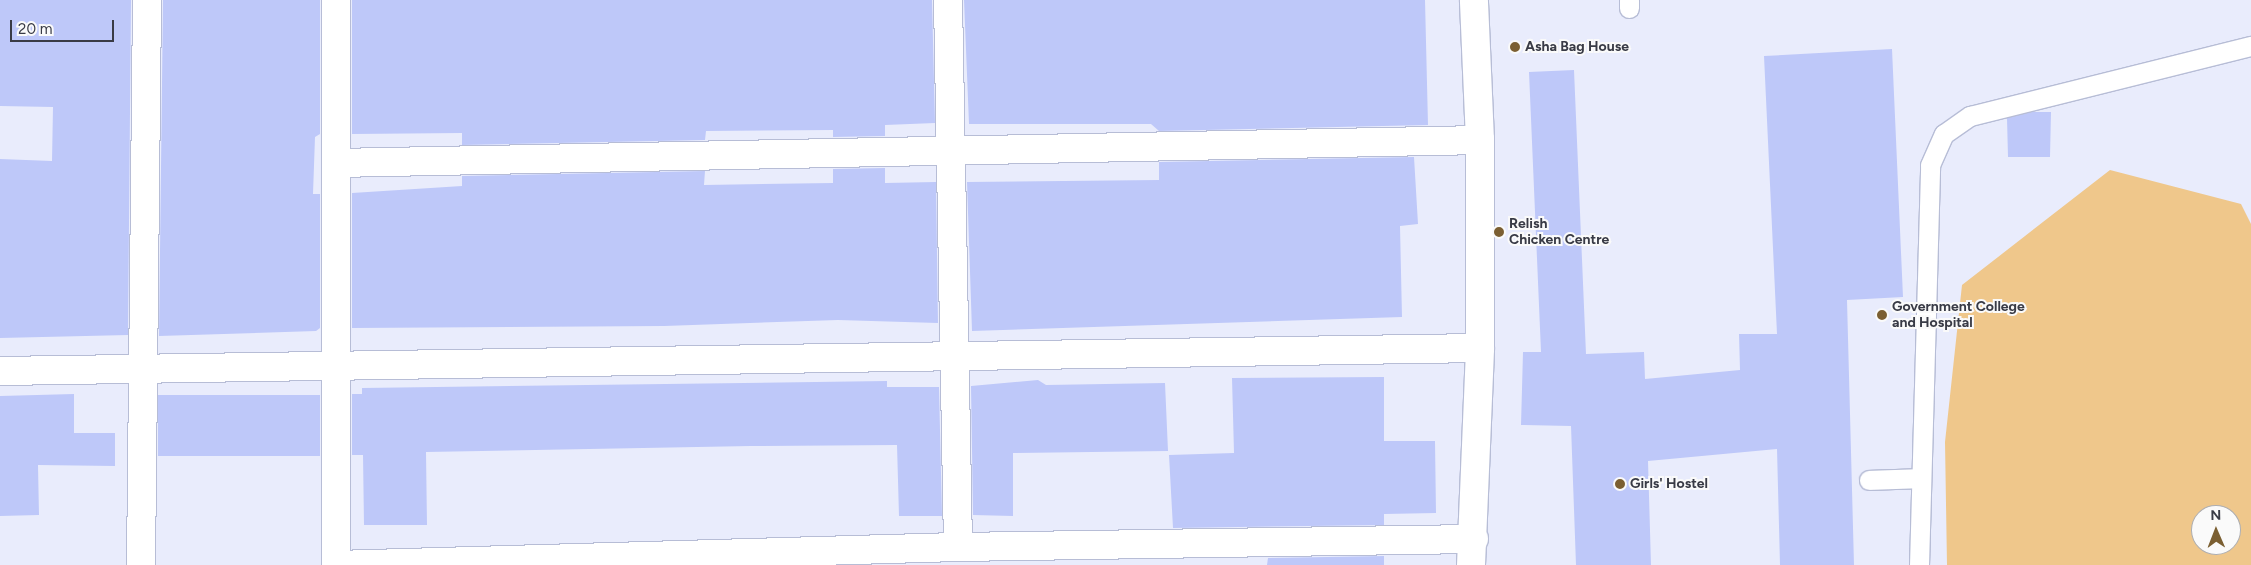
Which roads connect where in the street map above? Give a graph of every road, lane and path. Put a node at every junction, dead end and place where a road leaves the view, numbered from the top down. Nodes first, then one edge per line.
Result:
1 (147, 0) edge
2 (336, 0) edge
3 (948, 0) edge
4 (1474, 0) edge
5 (2251, 46) edge
6 (1480, 140) junction
7 (950, 148) junction
8 (336, 163) junction
9 (1480, 348) junction
10 (954, 358) junction
11 (333, 365) junction
12 (142, 368) junction
13 (0, 370) edge
14 (1920, 478) junction
15 (1869, 480) dead end
16 (958, 547) junction
17 (1473, 552) edge
18 (142, 565) edge
19 (336, 565) edge
20 (1919, 565) edge

1 - 12 street
2 - 8 street
3 - 7 street
4 - 6 street
5 - 14 lane
6 - 7 street
6 - 9 street
7 - 8 street
7 - 10 street
8 - 11 street
9 - 10 street
9 - 17 street
10 - 11 street
10 - 16 street
11 - 12 street
11 - 19 street
12 - 13 street
12 - 18 street
14 - 15 lane
14 - 20 lane
16 - 17 street
16 - 19 street

